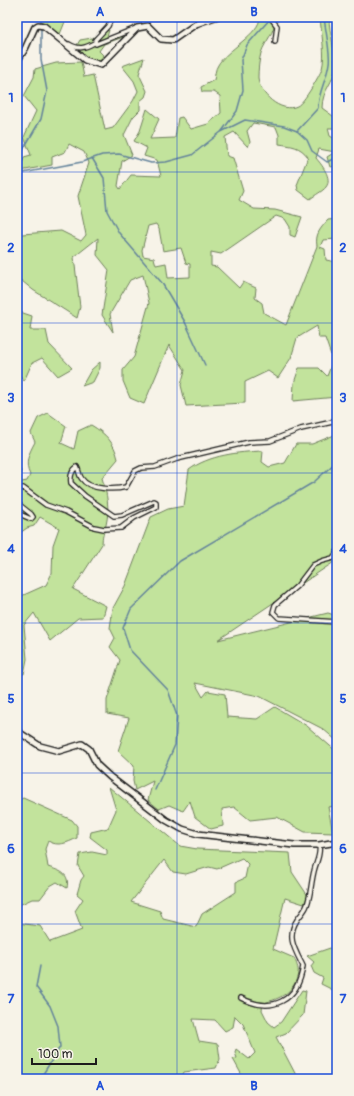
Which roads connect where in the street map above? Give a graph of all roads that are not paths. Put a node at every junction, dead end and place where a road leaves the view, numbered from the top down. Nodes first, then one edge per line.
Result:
1 (112, 17) edge
2 (206, 17) edge
3 (218, 17) edge
4 (270, 17) edge
5 (195, 25) junction
6 (137, 28) junction
7 (275, 42) dead end
8 (94, 43) junction
9 (64, 44) junction
10 (17, 61) edge
11 (337, 421) edge
12 (17, 488) edge
13 (17, 503) edge
14 (17, 513) edge
15 (337, 552) edge
16 (337, 622) edge
17 (17, 731) edge
18 (337, 842) edge
19 (319, 845) junction
20 (241, 998) dead end

1 - 8 street
2 - 5 main road
3 - 5 street
4 - 7 street
5 - 6 main road
6 - 8 street
6 - 9 main road
8 - 9 street
9 - 10 main road
11 - 12 street
13 - 14 street
15 - 16 street
17 - 19 main road
18 - 19 main road
19 - 20 street

